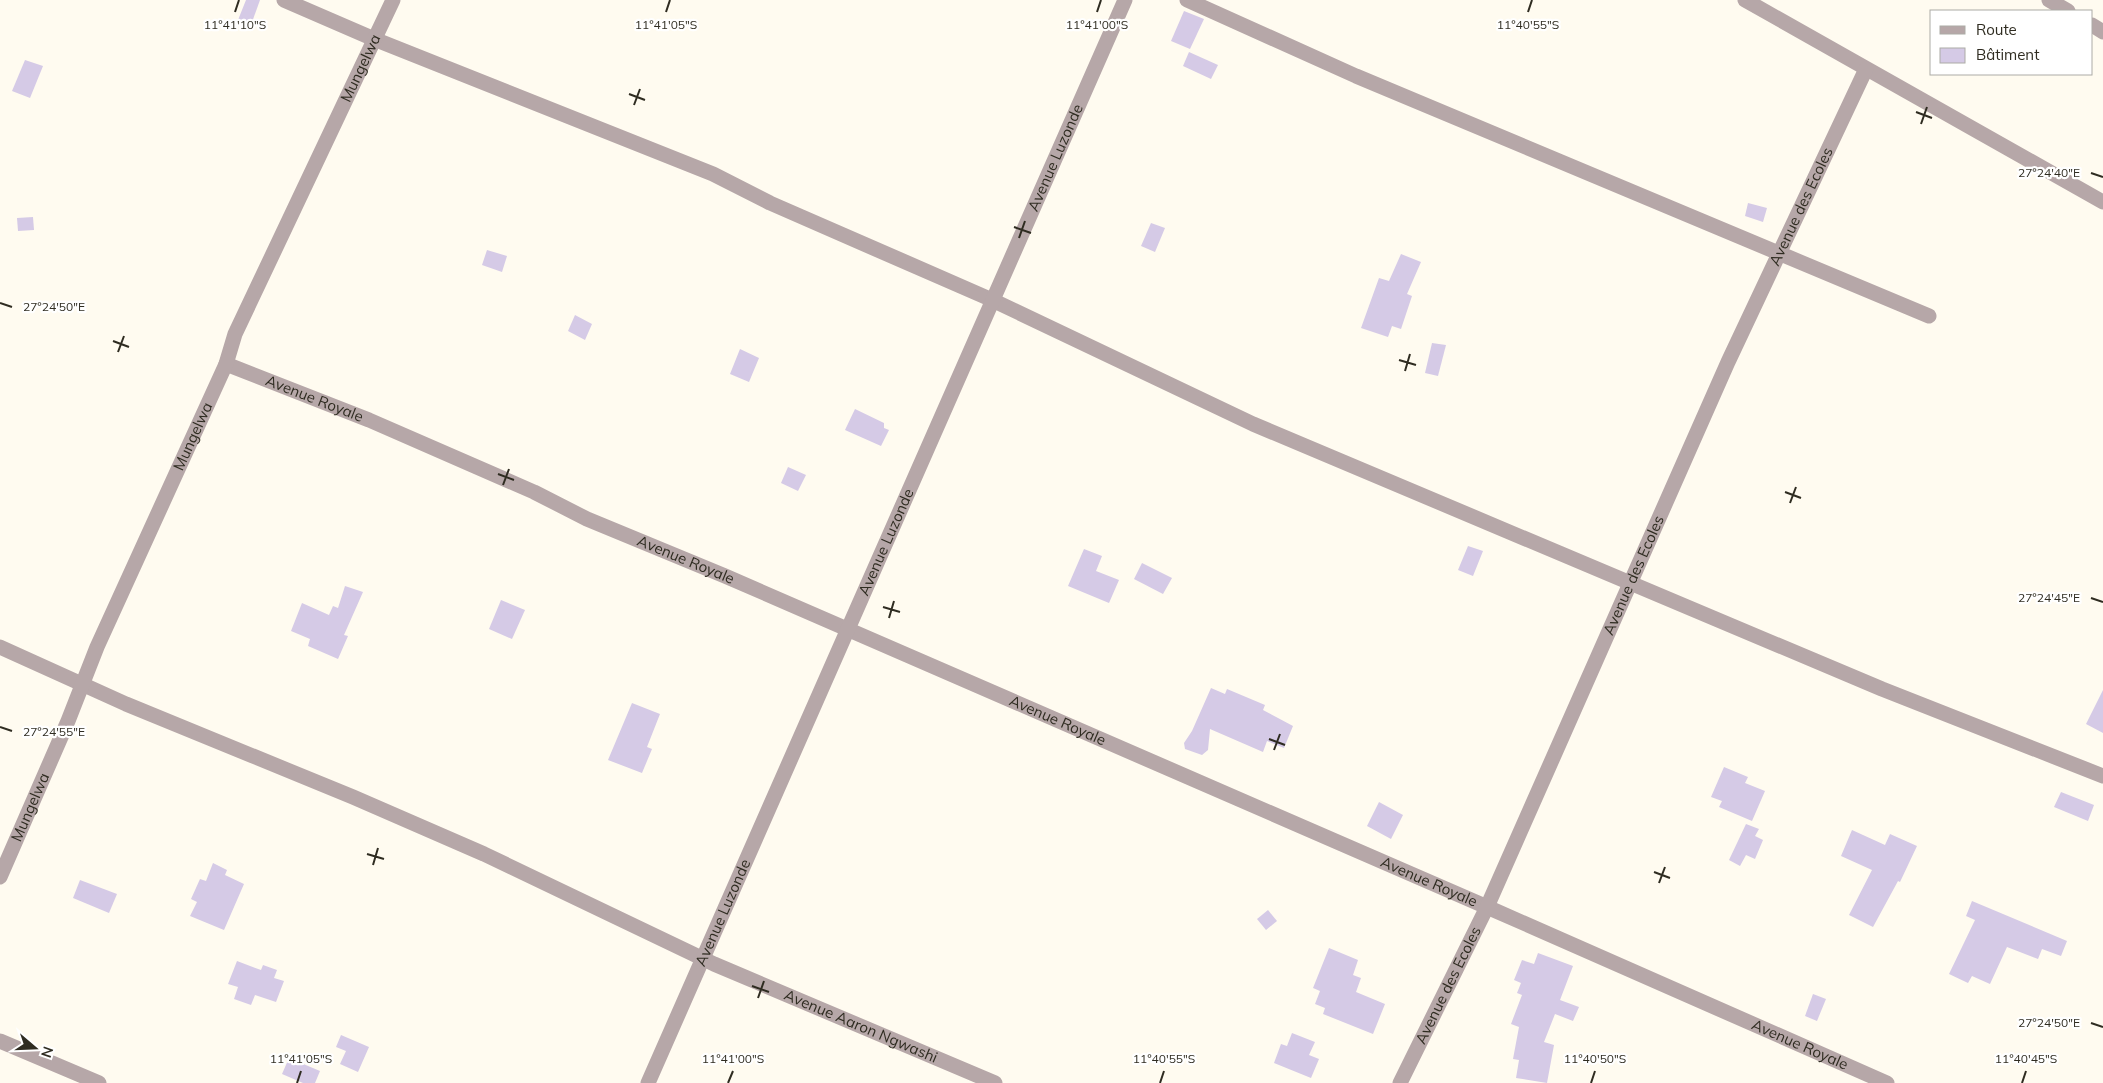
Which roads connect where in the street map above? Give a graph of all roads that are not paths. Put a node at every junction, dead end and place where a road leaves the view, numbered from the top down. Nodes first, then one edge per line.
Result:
1 (284, 0) edge
2 (393, 0) edge
3 (1125, 0) edge
4 (1187, 0) edge
5 (1745, 0) edge
6 (2049, 0) edge
7 (2066, 10) edge
8 (374, 39) junction
9 (1866, 69) junction
10 (2103, 202) edge
11 (1779, 254) junction
12 (992, 300) junction
13 (1929, 316) dead end
14 (226, 364) junction
15 (1631, 582) junction
16 (848, 630) junction
17 (0, 647) edge
18 (82, 685) junction
19 (2103, 776) edge
20 (0, 877) edge
21 (1487, 907) junction
22 (703, 958) junction
23 (0, 1041) edge
24 (99, 1083) edge
25 (648, 1083) edge
26 (995, 1083) edge
27 (1400, 1083) edge
28 (1887, 1083) edge

1 - 8 street
2 - 8 street, Mungelwa
3 - 12 street, Avenue Luzonde
4 - 11 street
5 - 9 street
6 - 7 street
8 - 12 street
8 - 14 street, Mungelwa
9 - 10 street
9 - 11 street, Avenue des Ecoles
11 - 13 street
11 - 15 street, Avenue des Ecoles
12 - 15 street
12 - 16 street, Avenue Luzonde
14 - 16 street, Avenue Royale
14 - 18 street, Mungelwa
15 - 19 street
15 - 21 street, Avenue des Ecoles
16 - 21 street, Avenue Royale
16 - 22 street, Avenue Luzonde
17 - 18 street, Avenue Aaron Ngwashi
18 - 20 street, Mungelwa
18 - 22 street, Avenue Aaron Ngwashi
21 - 27 street, Avenue des Ecoles
21 - 28 street, Avenue Royale
22 - 25 street, Avenue Luzonde
22 - 26 street, Avenue Aaron Ngwashi
23 - 24 street

